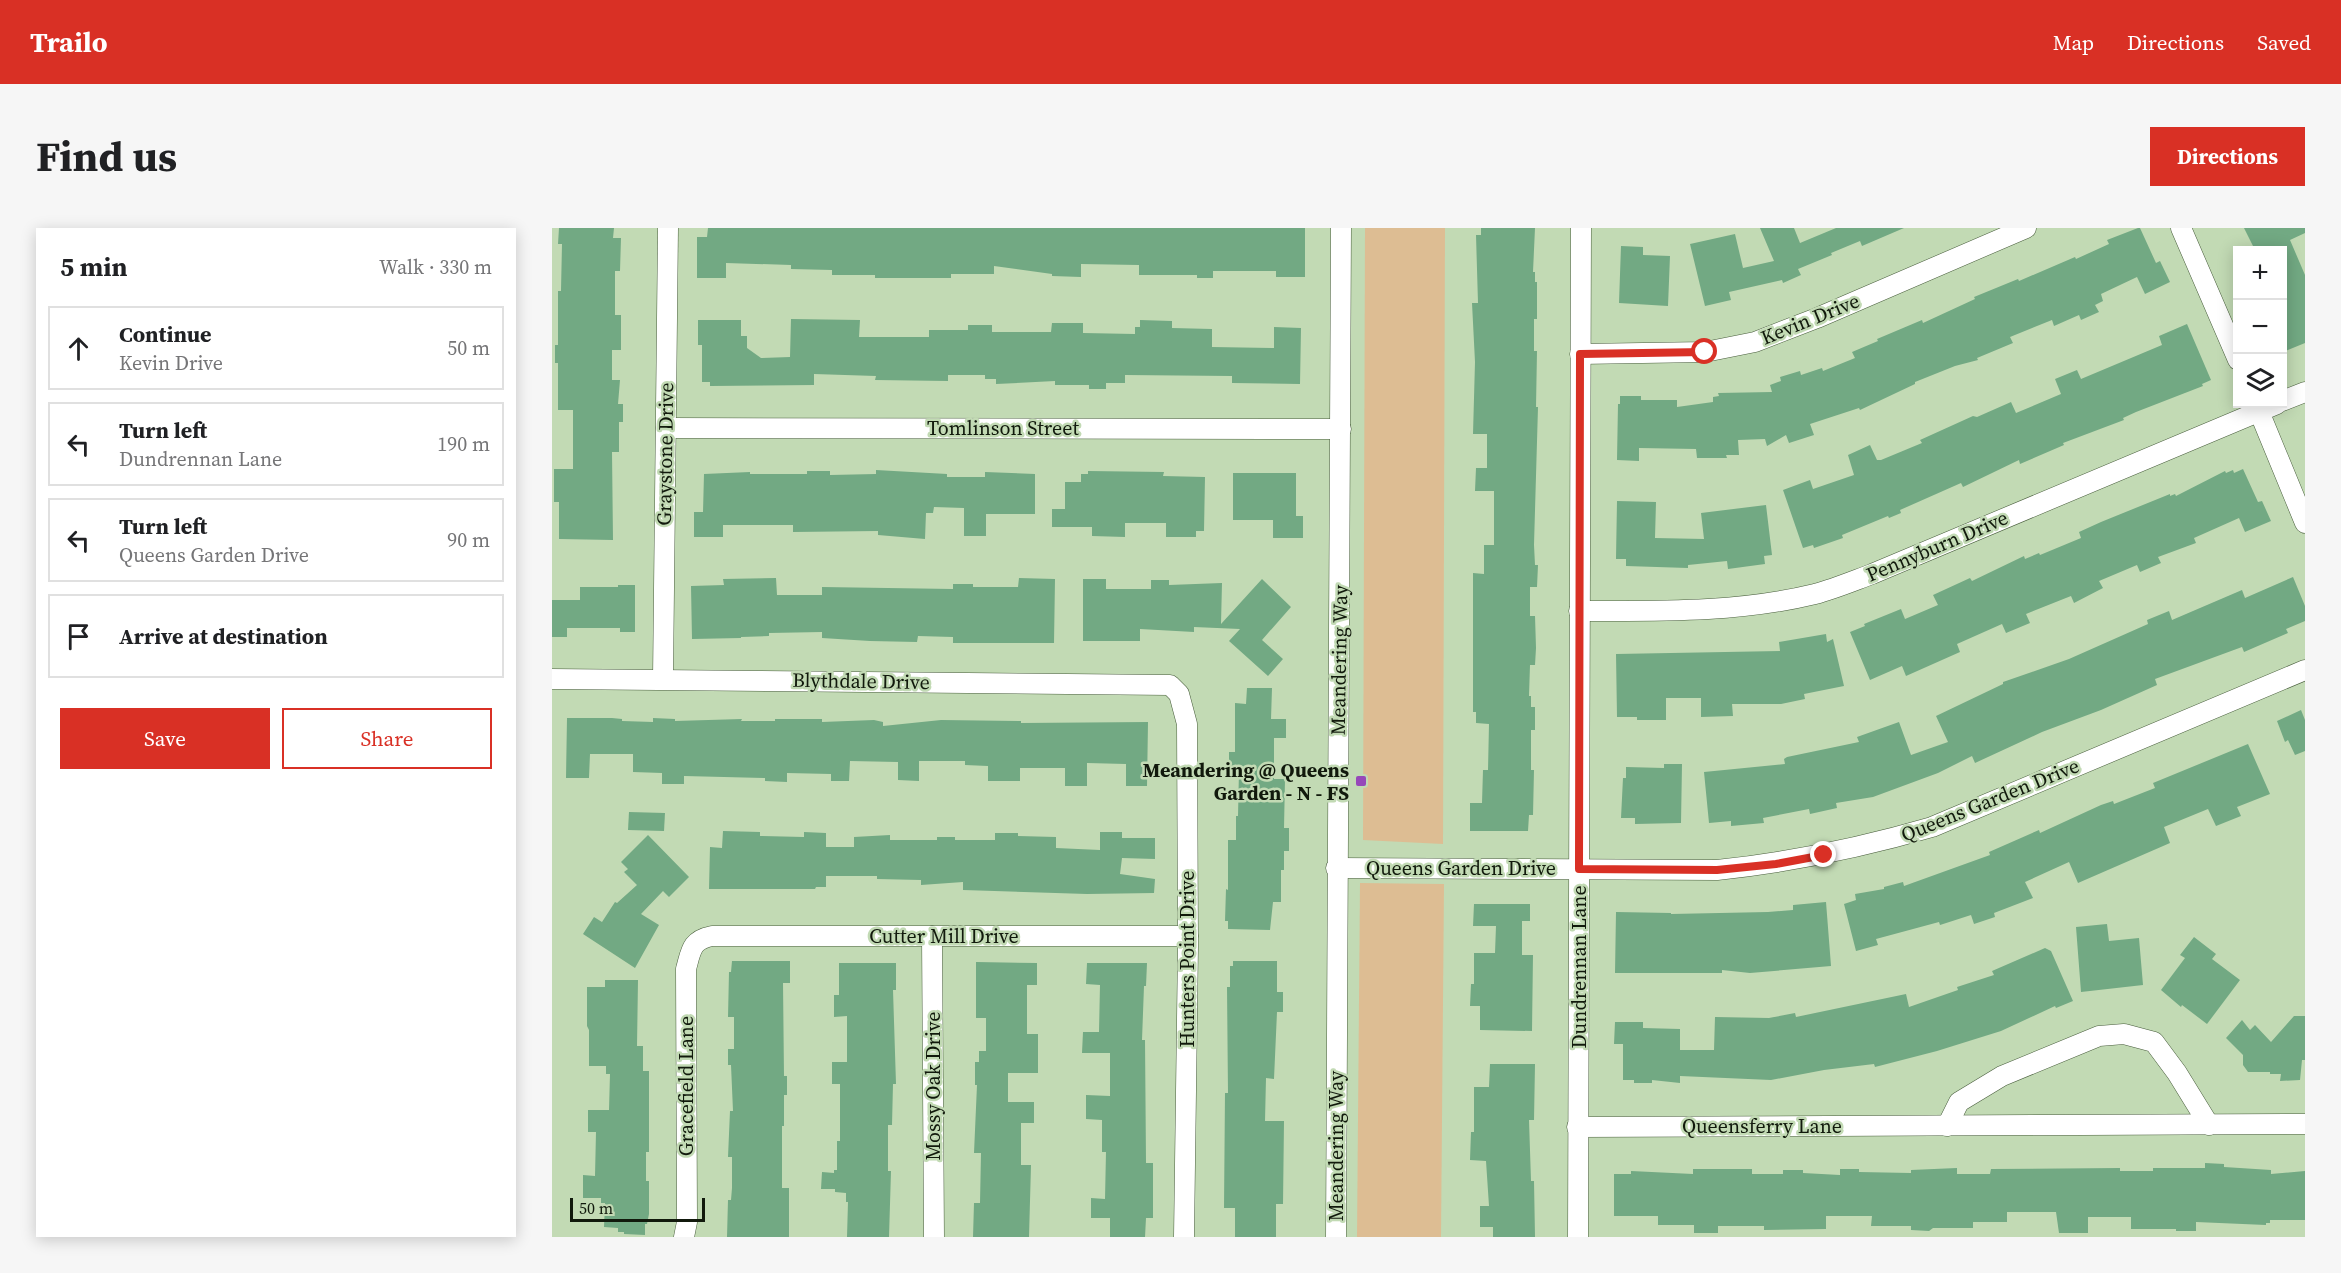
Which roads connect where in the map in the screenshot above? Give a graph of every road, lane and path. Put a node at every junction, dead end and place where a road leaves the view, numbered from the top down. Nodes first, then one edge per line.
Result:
1 (668, 228) edge
2 (1341, 228) edge
3 (1581, 228) edge
4 (2026, 228) edge
5 (2181, 228) edge
6 (1580, 354) junction
7 (2235, 354) edge
8 (2305, 392) edge
9 (2287, 399) edge
10 (2259, 408) edge
11 (2265, 408) edge
12 (666, 428) junction
13 (1341, 429) junction
14 (2305, 523) edge
15 (1579, 611) junction
16 (2305, 670) edge
17 (552, 678) edge
18 (663, 679) junction
19 (1170, 685) joint
20 (1336, 868) junction
21 (1579, 869) junction
22 (932, 936) junction
23 (1188, 936) junction
24 (700, 938) joint
25 (2305, 1124) edge
26 (2209, 1125) junction
27 (1947, 1126) junction
28 (1577, 1127) junction
29 (684, 1237) edge
30 (934, 1237) edge
31 (1184, 1237) edge
32 (1336, 1237) edge
33 (1578, 1237) edge

1 - 12 street, Graystone Drive
2 - 13 street, Meandering Way
3 - 6 street, Dundrennan Lane
4 - 6 street, Kevin Drive
5 - 7 street
6 - 15 street, Dundrennan Lane
8 - 9 street
10 - 15 street, Pennyburn Drive
11 - 14 street
12 - 13 street, Tomlinson Street
12 - 18 street, Graystone Drive
13 - 20 street, Meandering Way
15 - 21 street, Dundrennan Lane
16 - 21 street, Queens Garden Drive
17 - 18 street, Blythdale Drive
18 - 19 street, Blythdale Drive
19 - 23 street, Hunters Point Drive
20 - 21 street, Queens Garden Drive
20 - 32 street, Meandering Way
21 - 28 street, Dundrennan Lane
22 - 23 street, Cutter Mill Drive
22 - 24 street, Cutter Mill Drive
22 - 30 street, Mossy Oak Drive
23 - 31 street, Hunters Point Drive
24 - 29 street, Gracefield Lane
25 - 26 street, Queensferry Lane
26 - 27 street, Queensferry Lane
26 - 27 street
27 - 28 street, Queensferry Lane
28 - 33 street, Dundrennan Lane

